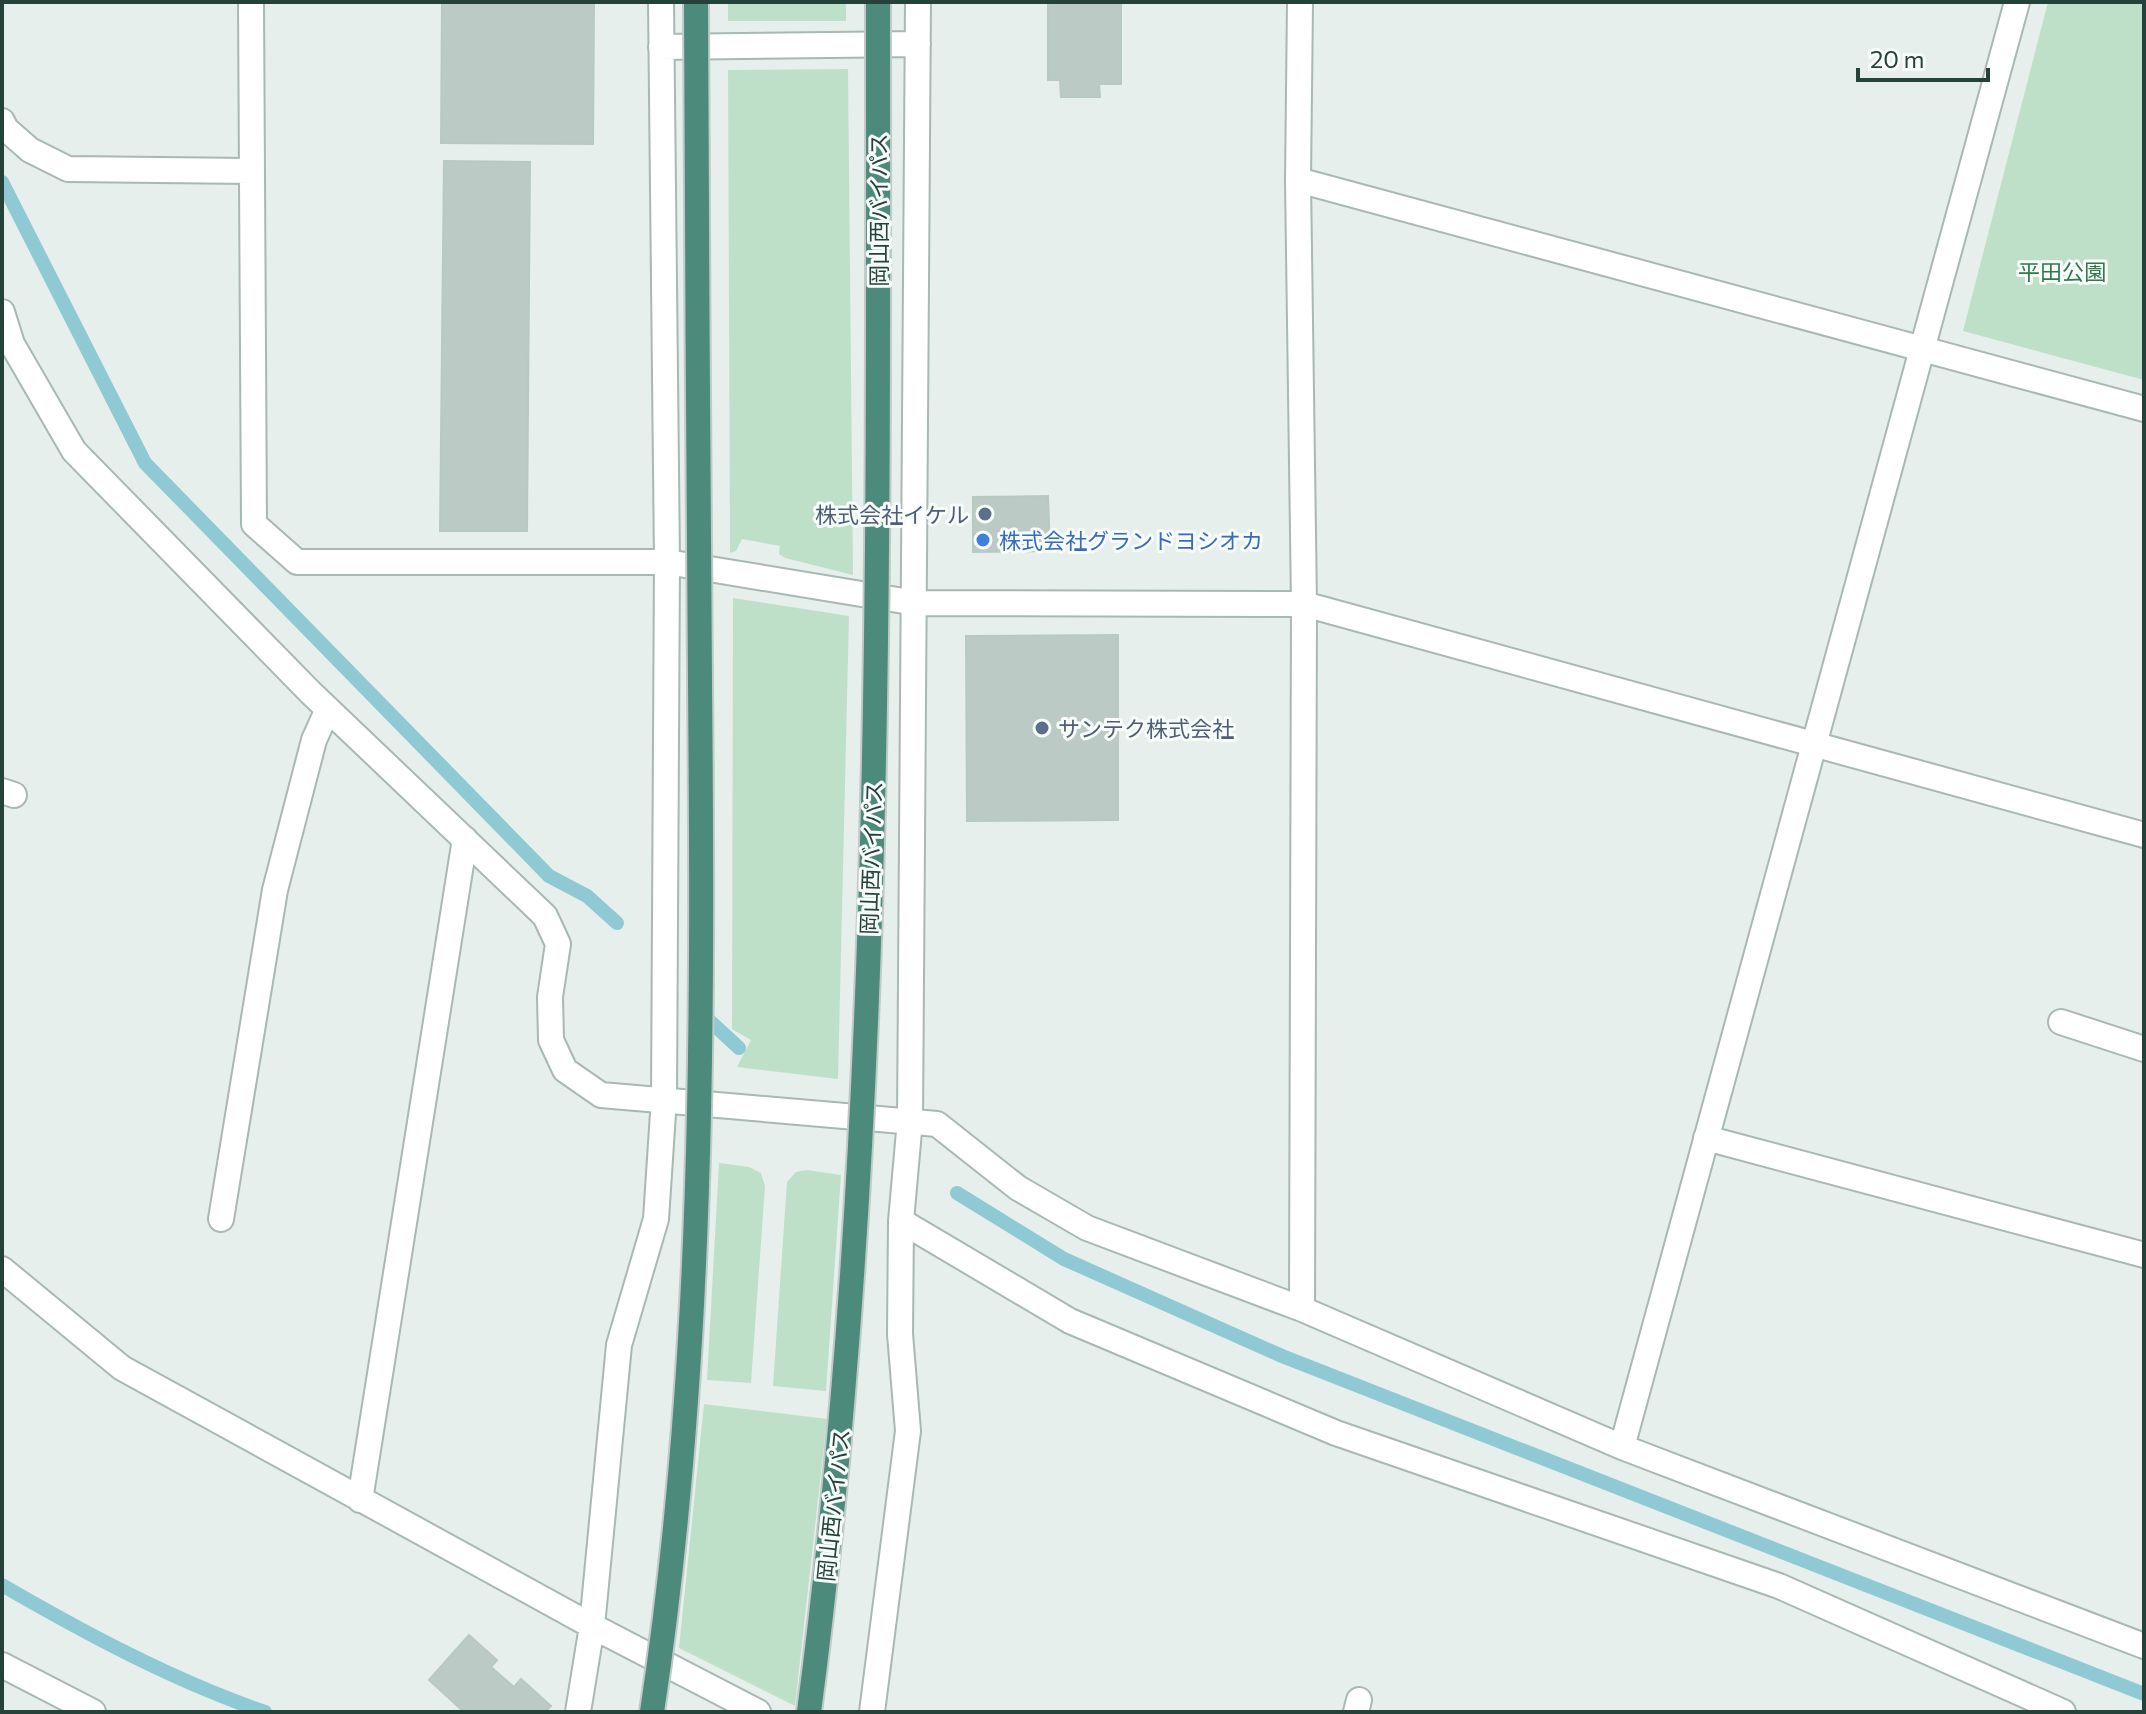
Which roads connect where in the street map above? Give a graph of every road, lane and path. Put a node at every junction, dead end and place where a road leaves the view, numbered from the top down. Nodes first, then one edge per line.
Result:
1 (251, 2) edge
2 (661, 2) edge
3 (696, 2) edge
4 (878, 2) edge
5 (918, 2) edge
6 (1300, 2) edge
7 (2017, 2) edge
8 (918, 44) junction
9 (661, 47) junction
10 (2, 121) edge
11 (250, 171) junction
12 (1298, 180) junction
13 (2, 312) edge
14 (7, 344) edge
15 (1921, 350) junction
16 (2144, 409) edge
17 (667, 562) junction
18 (916, 603) junction
19 (1304, 604) junction
20 (328, 709) junction
21 (1813, 746) junction
22 (2144, 835) edge
23 (465, 839) junction
24 (2061, 1022) dead end
25 (2144, 1049) edge
26 (664, 1098) junction
27 (910, 1120) junction
28 (1706, 1138) junction
29 (221, 1219) dead end
30 (901, 1221) junction
31 (2144, 1255) edge
32 (2, 1269) edge
33 (1302, 1309) junction
34 (1622, 1447) junction
35 (360, 1500) junction
36 (592, 1626) junction
37 (2144, 1646) edge
38 (2, 1665) edge
39 (93, 1712) edge
40 (578, 1712) edge
41 (652, 1712) edge
42 (758, 1712) edge
43 (809, 1712) edge
44 (872, 1712) edge
45 (2063, 1712) edge

1 - 11 street
2 - 9 street
3 - 41 highway, bridge
4 - 43 highway, 岡山西バイパス, bridge
5 - 8 street
6 - 12 street
7 - 15 street
8 - 9 street
8 - 18 street
9 - 17 street
10 - 11 street
11 - 17 street
12 - 15 street
12 - 19 street
13 - 14 street
14 - 20 street
15 - 16 street
15 - 21 street
17 - 18 street
17 - 26 street
18 - 19 street
18 - 27 street
19 - 21 street
19 - 33 street
20 - 23 street
20 - 29 street
21 - 22 street
21 - 28 street
23 - 26 street
23 - 35 street
24 - 25 street
26 - 27 street
26 - 36 street
27 - 30 street
27 - 33 street
28 - 31 street
28 - 34 street
30 - 44 street
30 - 45 street
32 - 35 street
33 - 34 street
34 - 37 street
35 - 36 street
36 - 40 street
36 - 42 street
38 - 39 street

